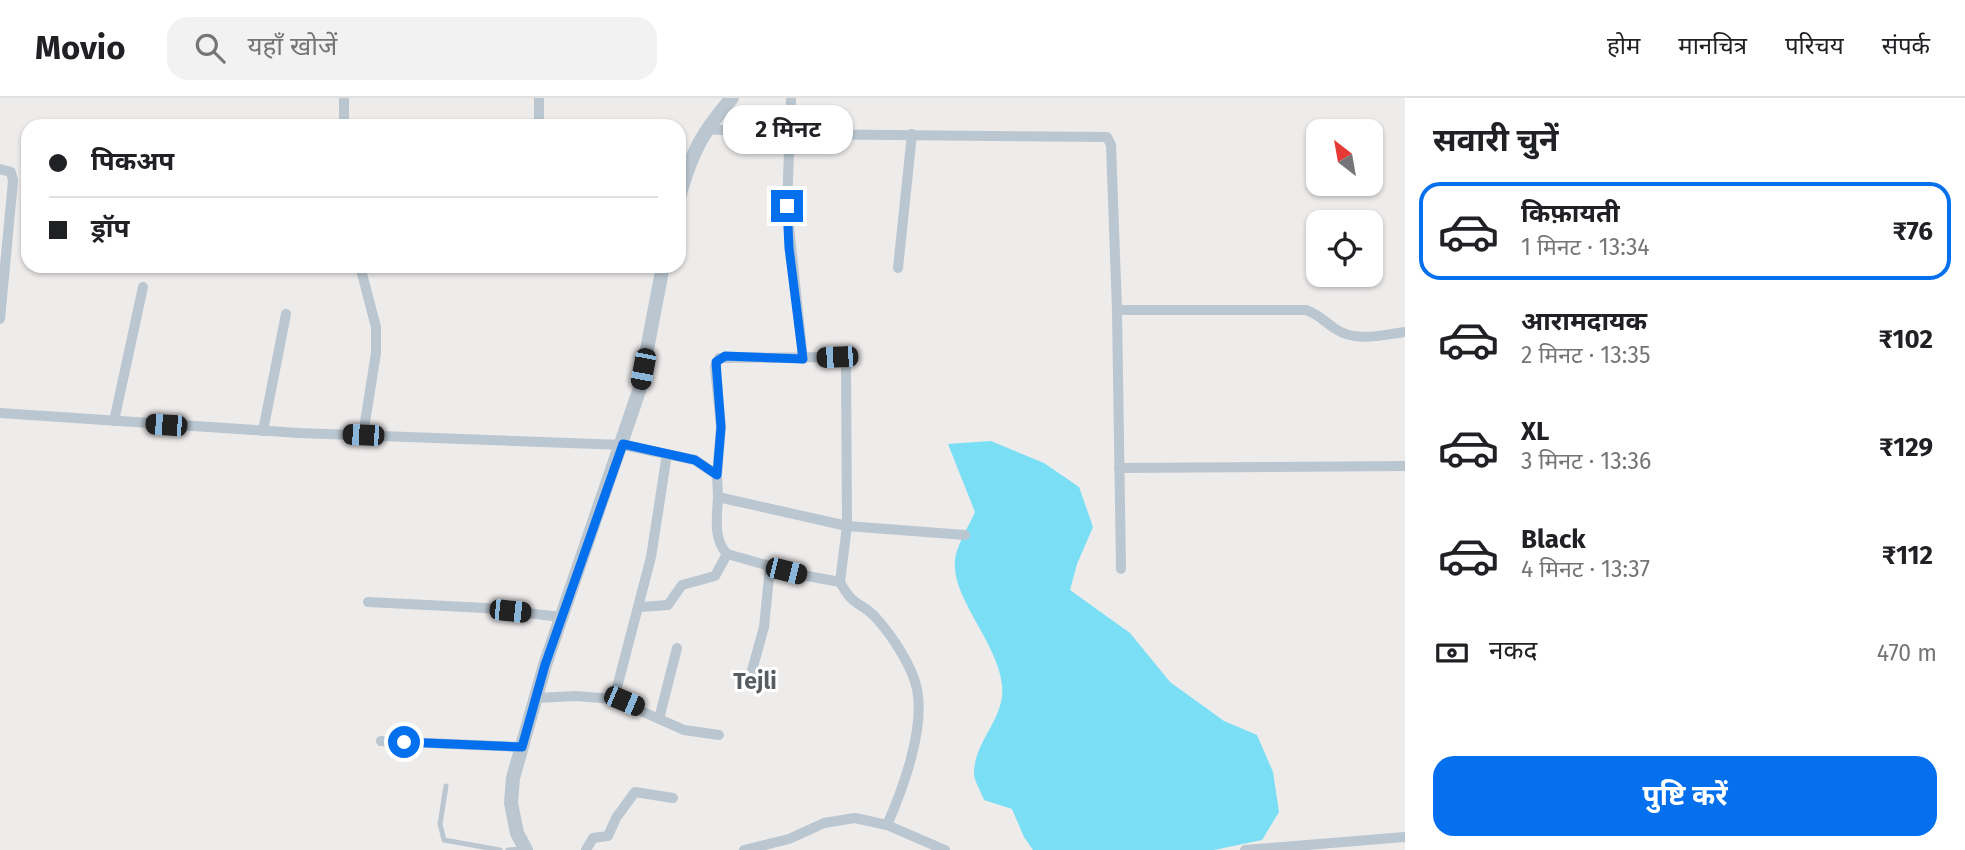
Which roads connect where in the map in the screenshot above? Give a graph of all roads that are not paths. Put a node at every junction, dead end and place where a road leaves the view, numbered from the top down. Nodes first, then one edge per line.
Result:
1 (344, 98) edge
2 (539, 98) edge
3 (732, 98) edge
4 (791, 98) edge
5 (344, 119) edge
6 (539, 119) edge
7 (706, 129) junction
8 (789, 134) junction
9 (912, 134) junction
10 (0, 169) edge
11 (686, 173) edge
12 (898, 268) dead end
13 (362, 273) edge
14 (662, 273) edge
15 (143, 287) dead end
16 (1117, 310) junction
17 (286, 314) dead end
18 (0, 319) edge
19 (1405, 332) edge
20 (803, 359) junction
21 (0, 412) edge
22 (114, 421) junction
23 (263, 431) junction
24 (363, 435) junction
25 (623, 444) junction
26 (667, 454) junction
27 (1405, 466) edge
28 (1119, 468) junction
29 (717, 475) junction
30 (718, 497) junction
31 (847, 526) junction
32 (965, 535) dead end
33 (727, 554) junction
34 (770, 567) junction
35 (1121, 569) dead end
36 (841, 582) junction
37 (368, 602) dead end
38 (640, 607) junction
39 (561, 617) junction
40 (677, 648) dead end
41 (751, 674) dead end
42 (537, 698) junction
43 (614, 699) junction
44 (659, 719) junction
45 (719, 735) dead end
46 (381, 741) dead end
47 (522, 747) junction
48 (446, 786) dead end
49 (673, 798) dead end
50 (887, 825) junction
51 (1405, 837) edge
52 (500, 850) edge
53 (508, 850) edge
54 (526, 850) edge
55 (586, 850) edge
56 (744, 850) edge
57 (945, 850) edge
58 (1245, 850) edge

1 - 5 street
2 - 6 street
3 - 7 street
4 - 8 street
7 - 8 street
7 - 11 street
8 - 9 street
8 - 20 street
9 - 12 street
9 - 16 street
10 - 18 street
13 - 24 street
14 - 25 street
15 - 22 street
16 - 19 street
16 - 28 street
17 - 23 street
20 - 29 street
20 - 31 street
21 - 22 street
22 - 23 street
23 - 24 street
24 - 25 street
25 - 26 street
25 - 39 street
26 - 29 street
26 - 38 street
27 - 28 street
28 - 35 street
29 - 30 street
30 - 31 street
30 - 33 street
31 - 32 street
31 - 36 street
33 - 34 street
33 - 38 street
34 - 36 street
34 - 41 street
36 - 50 street
37 - 39 street
38 - 43 street
39 - 42 street
40 - 44 street
42 - 43 street
42 - 47 street
43 - 44 street
44 - 45 street
46 - 47 street
47 - 54 street
48 - 52 lane
49 - 55 street
50 - 56 street
50 - 57 street
51 - 58 street
53 - 54 lane

